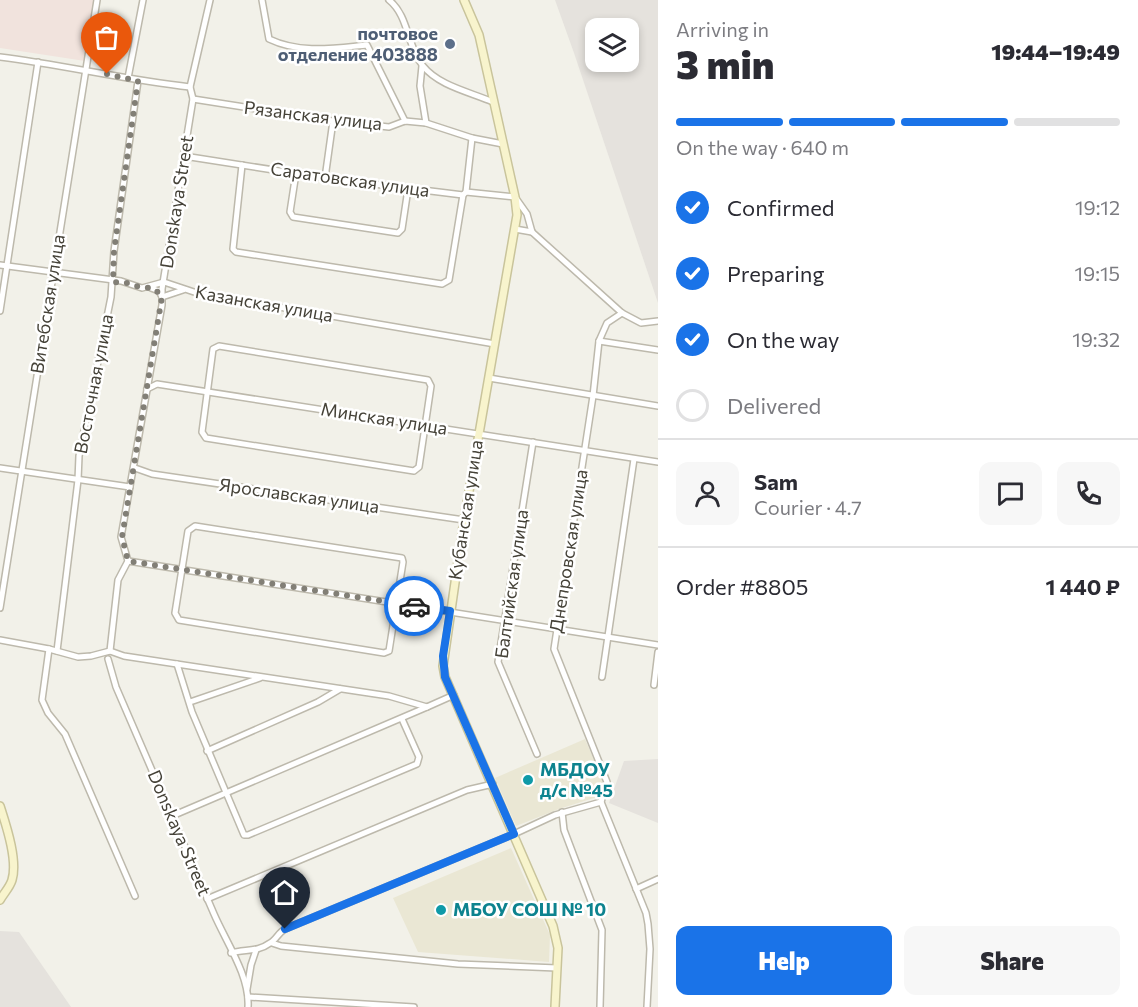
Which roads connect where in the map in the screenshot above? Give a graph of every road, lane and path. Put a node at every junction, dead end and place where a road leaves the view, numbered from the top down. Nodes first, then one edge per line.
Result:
1 (97, 0) edge
2 (143, 0) edge
3 (210, 0) edge
4 (262, 0) edge
5 (389, 0) edge
6 (464, 0) edge
7 (0, 57) edge
8 (38, 62) junction
9 (422, 66) junction
10 (86, 70) junction
11 (128, 78) junction
12 (138, 81) junction
13 (190, 87) junction
14 (193, 99) junction
15 (493, 102) junction
16 (333, 121) junction
17 (405, 121) junction
18 (426, 123) junction
19 (472, 138) junction
20 (503, 144) junction
21 (184, 156) junction
22 (242, 165) junction
23 (296, 173) junction
24 (325, 178) junction
25 (408, 189) junction
26 (464, 194) junction
27 (515, 197) junction
28 (515, 229) junction
29 (532, 232) junction
30 (0, 265) edge
31 (7, 266) junction
32 (53, 272) junction
33 (113, 282) junction
34 (165, 282) junction
35 (149, 287) junction
36 (183, 290) junction
37 (162, 297) junction
38 (0, 311) edge
39 (622, 313) junction
40 (658, 321) edge
41 (599, 341) junction
42 (495, 344) junction
43 (658, 350) edge
44 (489, 378) junction
45 (147, 389) junction
46 (209, 391) junction
47 (593, 396) junction
48 (658, 406) edge
49 (426, 426) junction
50 (479, 434) junction
51 (533, 442) junction
52 (584, 451) junction
53 (634, 459) junction
54 (658, 462) edge
55 (0, 468) edge
56 (135, 468) junction
57 (23, 473) junction
58 (78, 480) junction
59 (130, 487) junction
60 (464, 520) junction
61 (128, 561) junction
62 (181, 570) junction
63 (396, 603) junction
64 (0, 608) edge
65 (450, 611) junction
66 (504, 620) junction
67 (556, 628) junction
68 (608, 638) junction
69 (0, 640) edge
70 (658, 645) edge
71 (49, 649) junction
72 (57, 651) junction
73 (110, 651) junction
74 (658, 652) edge
75 (103, 653) junction
76 (124, 657) junction
77 (108, 659) junction
78 (177, 664) junction
79 (261, 677) junction
80 (602, 677) dead end
81 (654, 685) dead end
82 (340, 688) junction
83 (454, 695) junction
84 (190, 702) junction
85 (427, 707) junction
86 (402, 719) junction
87 (207, 751) junction
88 (537, 754) dead end
89 (493, 784) junction
90 (224, 794) junction
91 (601, 802) junction
92 (0, 806) edge
93 (562, 812) junction
94 (172, 816) junction
95 (514, 834) junction
96 (658, 879) edge
97 (636, 889) junction
98 (135, 896) dead end
99 (207, 899) junction
100 (0, 900) edge
101 (272, 943) junction
102 (658, 947) edge
103 (650, 949) junction
104 (256, 950) junction
105 (231, 952) junction
106 (557, 968) junction
107 (248, 995) junction
108 (248, 1007) edge
109 (414, 1007) edge
110 (555, 1007) edge
111 (600, 1007) edge
112 (647, 1007) edge

1 - 10 street, Витебская улица
2 - 11 street
3 - 13 street, Donskaya Street
4 - 17 street
5 - 9 street
6 - 15 street, Кубанская улица
7 - 8 street
8 - 10 street
8 - 31 street
9 - 15 street
9 - 18 street
10 - 11 street
10 - 32 street, Витебская улица
11 - 12 street
12 - 13 street
12 - 33 street, Восточная улица
13 - 14 street, Donskaya Street
14 - 16 street, Рязанская улица
14 - 21 street, Donskaya Street
15 - 20 street, Кубанская улица
16 - 17 street, Рязанская улица
16 - 24 street
17 - 18 street, Рязанская улица
18 - 19 street, Рязанская улица
19 - 20 street, Рязанская улица
19 - 26 street
20 - 27 street, Кубанская улица
21 - 22 street, Саратовская улица
21 - 34 street, Donskaya Street
22 - 23 street, Саратовская улица
22 - 26 street
23 - 24 street, Саратовская улица
23 - 25 street
24 - 25 street, Саратовская улица
25 - 26 street, Саратовская улица
26 - 27 street, Саратовская улица
27 - 28 street, Кубанская улица
27 - 29 street
28 - 29 street
28 - 42 street, Кубанская улица
29 - 39 street
30 - 31 street
31 - 32 street
31 - 38 street
32 - 33 street
32 - 57 street, Витебская улица
33 - 35 street
33 - 58 street, Восточная улица
34 - 35 street
34 - 36 street, Казанская улица
34 - 37 street, Donskaya Street
35 - 37 street
36 - 37 street
36 - 42 street, Казанская улица
37 - 45 street, Donskaya Street
39 - 40 street
39 - 41 street, Днепровская улица
41 - 43 street
41 - 47 street, Днепровская улица
42 - 44 street, Кубанская улица
44 - 47 street
44 - 50 street, Кубанская улица
45 - 46 street, Минская улица
45 - 56 street, Donskaya Street
46 - 49 street, Минская улица
46 - 49 street
46 - 49 street
47 - 48 street
47 - 52 street, Днепровская улица
49 - 50 street, Минская улица
50 - 51 street, Минская улица
50 - 60 street, Кубанская улица
51 - 52 street, Минская улица
51 - 66 street, Балтийская улица
52 - 53 street, Минская улица
52 - 67 street, Днепровская улица
53 - 54 street, Минская улица
53 - 68 street
55 - 57 street
56 - 59 street, Donskaya Street
56 - 60 street, Ярославская улица
57 - 58 street
57 - 64 street, Витебская улица
58 - 59 street
58 - 72 street, Восточная улица
59 - 61 street, Donskaya Street
60 - 65 street, Кубанская улица
61 - 62 street
61 - 73 street
62 - 63 street
62 - 63 street
62 - 63 street
63 - 65 street
65 - 66 street
65 - 83 street, Кубанская улица
66 - 67 street
66 - 88 street, Балтийская улица
67 - 68 street
67 - 91 street, Днепровская улица
68 - 70 street
68 - 80 street
69 - 71 street
71 - 72 street
71 - 98 street
72 - 75 street
73 - 75 street
73 - 76 street
74 - 81 street
75 - 77 street
76 - 77 street
76 - 78 street
77 - 94 street, Donskaya Street
78 - 79 street
78 - 84 street
79 - 82 street
79 - 84 street
82 - 85 street
82 - 87 street
83 - 85 street
83 - 89 street, Кубанская улица
84 - 87 street
85 - 86 street
86 - 90 street
86 - 90 street
87 - 90 street
89 - 95 street, Кубанская улица
89 - 99 street
90 - 94 street
91 - 93 street
91 - 97 street, Днепровская улица
92 - 100 street
93 - 95 street
93 - 111 street
94 - 99 street, Donskaya Street
95 - 101 street
95 - 106 street, Кубанская улица
96 - 97 street
97 - 103 street, Днепровская улица
99 - 105 street, Donskaya Street
101 - 104 street
101 - 106 street
102 - 103 street
103 - 112 street, Днепровская улица
104 - 105 street
104 - 107 street
105 - 107 street, Donskaya Street
106 - 110 street, Кубанская улица
107 - 108 street, Donskaya Street
107 - 109 street

